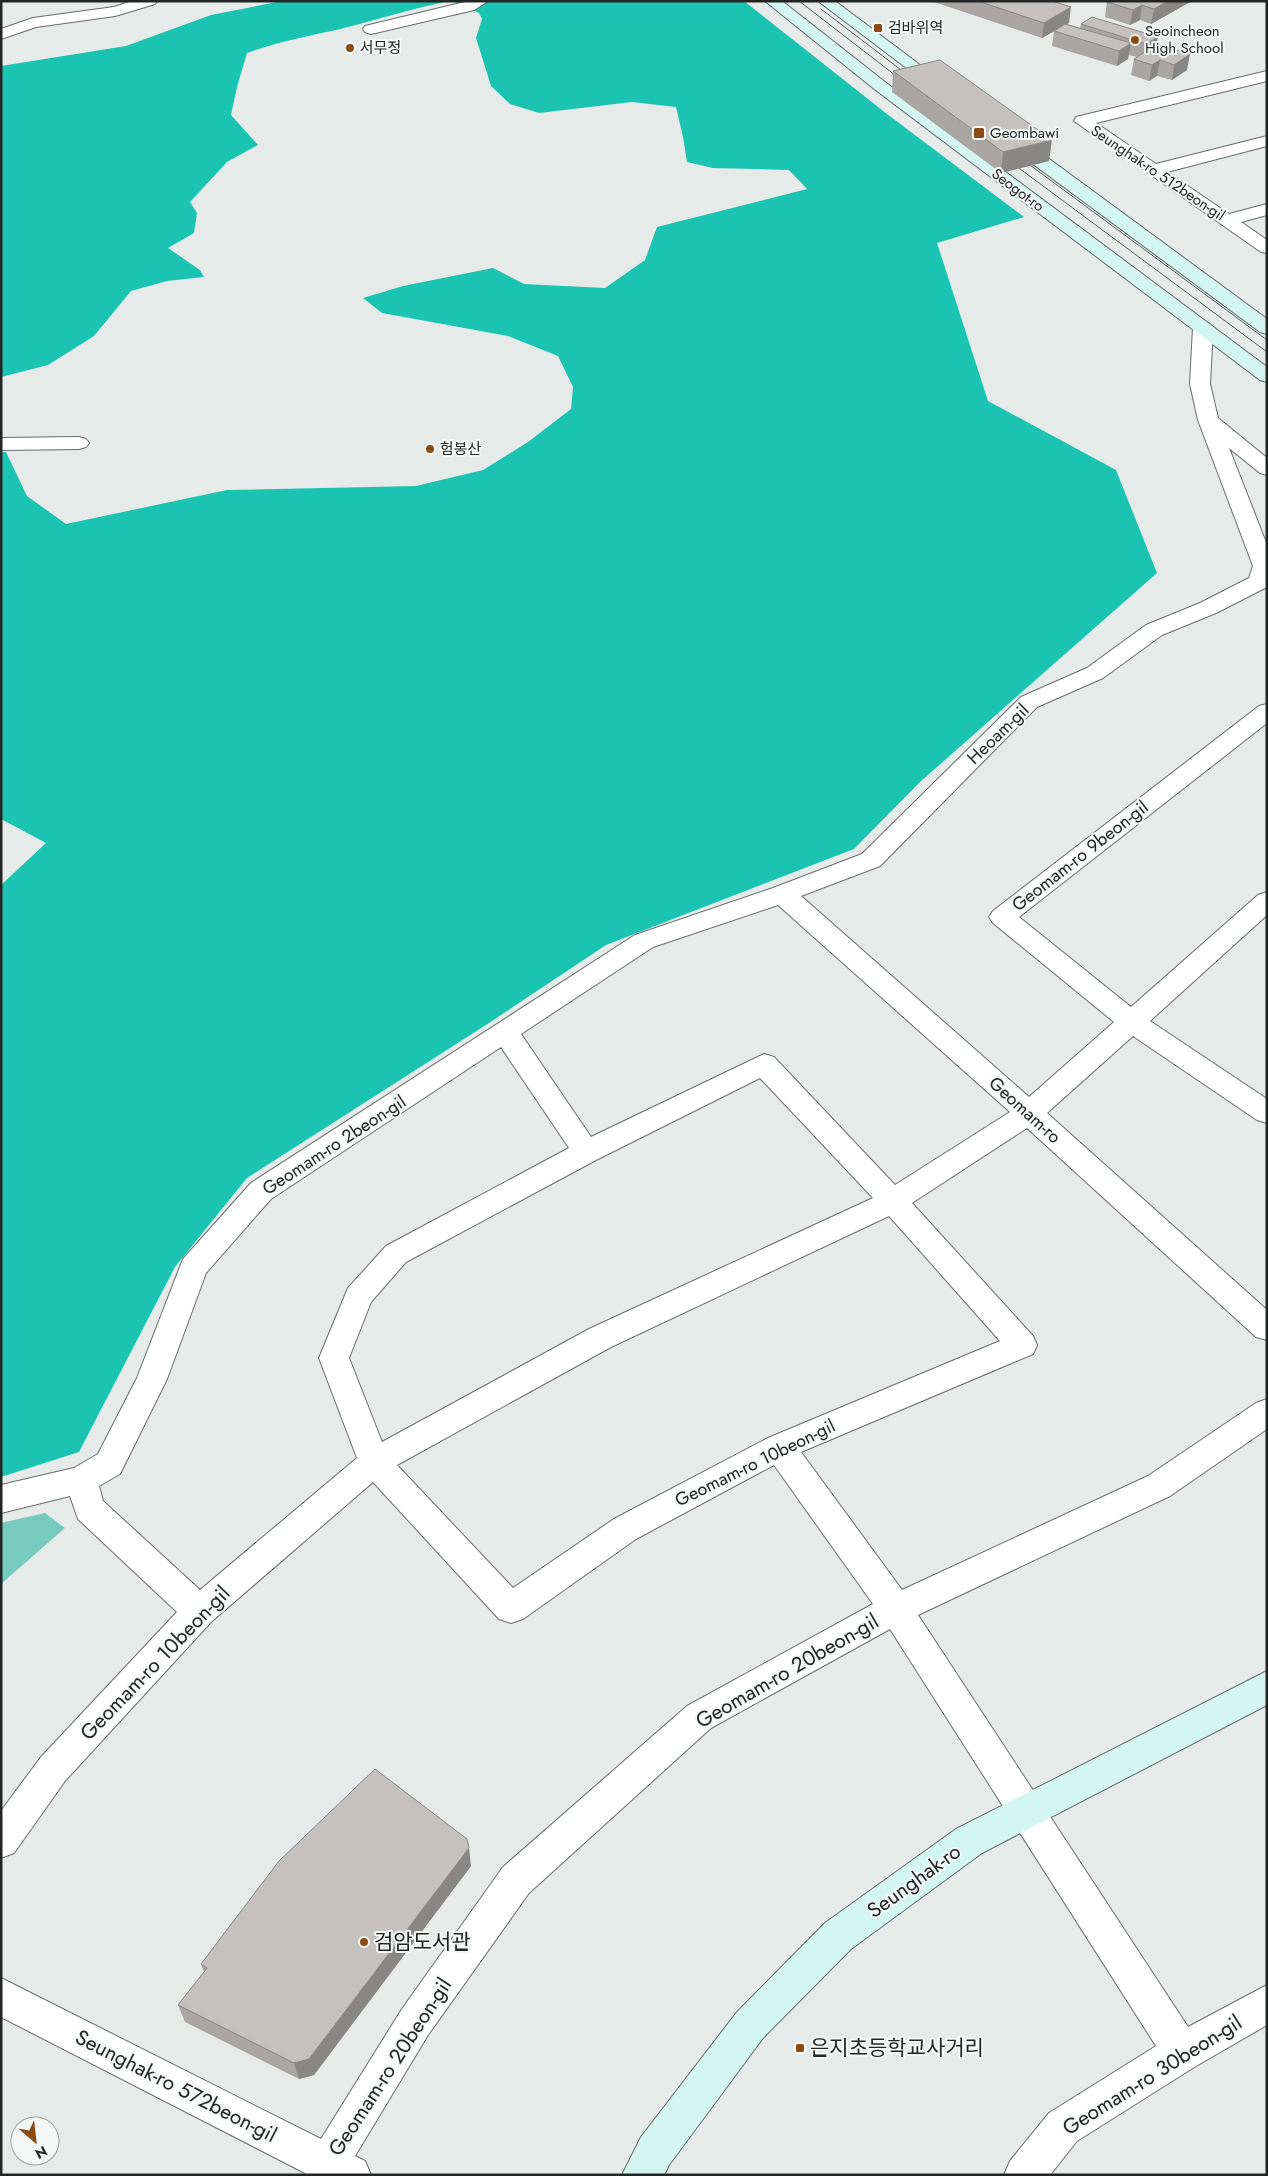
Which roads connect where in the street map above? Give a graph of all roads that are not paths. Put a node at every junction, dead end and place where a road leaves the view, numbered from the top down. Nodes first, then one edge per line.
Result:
1 (150, 1) edge
2 (481, 1) edge
3 (772, 1) edge
4 (792, 1) edge
5 (825, 1) edge
6 (371, 29) dead end
7 (1, 34) edge
8 (1267, 76) edge
9 (958, 99) edge
10 (996, 128) edge
11 (1267, 141) edge
12 (1153, 170) junction
13 (1267, 209) edge
14 (1228, 220) junction
15 (1267, 248) edge
16 (1203, 328) junction
17 (1267, 328) edge
18 (1267, 359) edge
19 (1267, 376) edge
20 (1208, 420) junction
21 (79, 443) dead end
22 (1, 444) edge
23 (1267, 469) edge
24 (1263, 585) edge
25 (1267, 710) edge
26 (782, 894) junction
27 (1267, 901) edge
28 (1132, 1022) junction
29 (505, 1032) junction
30 (1030, 1113) junction
31 (1267, 1113) edge
32 (586, 1152) junction
33 (894, 1201) junction
34 (1267, 1328) edge
35 (1267, 1412) edge
36 (779, 1448) junction
37 (374, 1462) junction
38 (81, 1480) junction
39 (1, 1499) edge
40 (896, 1609) junction
41 (199, 1611) junction
42 (1267, 1687) edge
43 (1025, 1812) junction
44 (1, 1842) edge
45 (1, 1997) edge
46 (1267, 2004) edge
47 (1182, 2052) junction
48 (335, 2171) edge
49 (642, 2175) edge
50 (1024, 2175) edge

1 - 7 street
2 - 6 street
3 - 16 main road, Seogot-ro
4 - 18 main road, Seogot-ro
5 - 9 main road
8 - 12 street, Seunghak-ro 512beon-gil
10 - 17 main road
11 - 12 street
12 - 14 street, Seunghak-ro 512beon-gil
13 - 14 street
14 - 15 street, Seunghak-ro 512beon-gil
16 - 19 main road, Seogot-ro
16 - 20 street, Heoam-gil
20 - 23 street
20 - 24 street, Heoam-gil
21 - 22 street
24 - 26 street, Heoam-gil
25 - 28 street, Geomam-ro 9beon-gil
26 - 29 street, Geomam-ro 2beon-gil
26 - 30 street, Geomam-ro
27 - 28 street
28 - 30 street
28 - 31 street, Geomam-ro 9beon-gil
29 - 32 street
29 - 38 street, Geomam-ro 2beon-gil
30 - 33 street, Geomam-ro 10beon-gil
30 - 34 street, Geomam-ro
32 - 33 street, Geomam-ro 10beon-gil
32 - 37 street, Geomam-ro 10beon-gil
33 - 36 street, Geomam-ro 10beon-gil
33 - 37 street, Geomam-ro 10beon-gil
35 - 40 street, Geomam-ro 20beon-gil
36 - 37 street, Geomam-ro 10beon-gil
36 - 40 street
37 - 41 street, Geomam-ro 10beon-gil
38 - 39 street, Geomam-ro 2beon-gil
38 - 41 street
40 - 43 street
40 - 48 street, Geomam-ro 20beon-gil
41 - 44 street, Geomam-ro 10beon-gil
42 - 43 main road, Seunghak-ro
43 - 47 street
43 - 49 main road, Seunghak-ro
45 - 48 street, Seunghak-ro 572beon-gil
46 - 47 street, Geomam-ro 30beon-gil
47 - 50 street, Geomam-ro 30beon-gil

